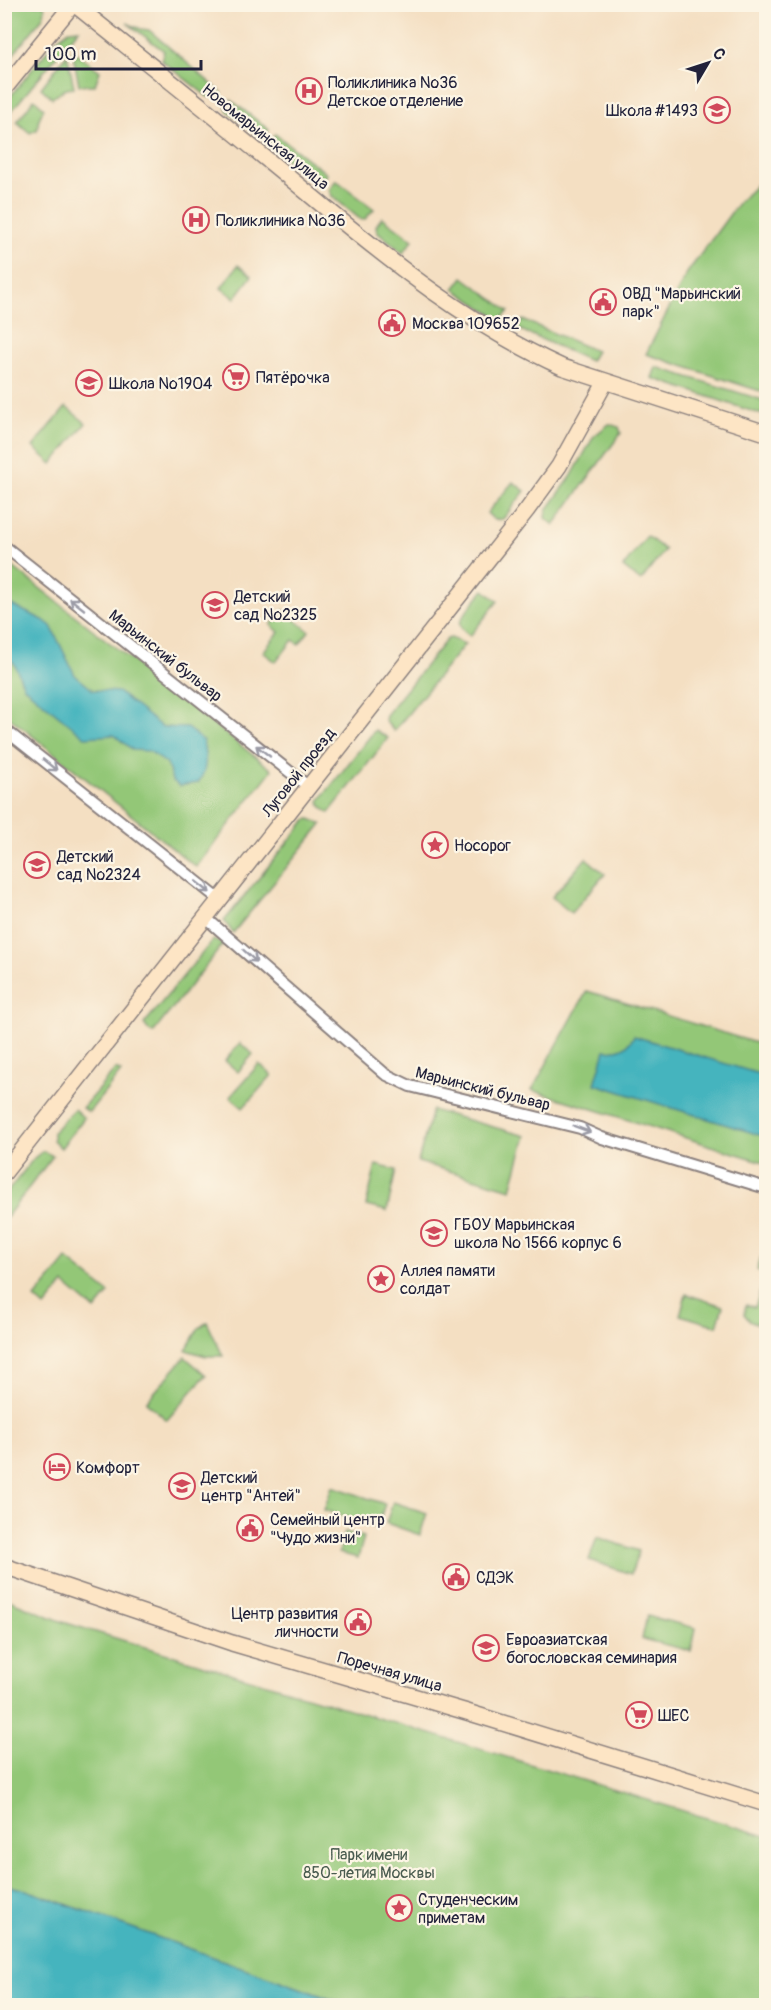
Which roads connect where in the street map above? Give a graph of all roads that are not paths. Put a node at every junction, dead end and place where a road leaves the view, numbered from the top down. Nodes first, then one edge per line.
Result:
1 (74, 4) edge
2 (4, 89) edge
3 (605, 382) junction
4 (766, 433) edge
5 (4, 546) edge
6 (4, 729) edge
7 (309, 787) junction
8 (220, 900) junction
9 (206, 918) junction
10 (4, 1173) edge
11 (766, 1188) edge
12 (4, 1566) edge
13 (766, 1804) edge

1 - 2 street
1 - 3 street, Новомарьинская улица
3 - 4 street, Новомарьинская улица
3 - 7 street, Луговой проезд
7 -> 5 street, Марьинский бульвар
6 -> 8 street
7 - 8 street, Луговой проезд
8 - 9 street, Луговой проезд
9 - 10 street, Луговой проезд
9 -> 11 street, Марьинский бульвар
12 - 13 street, Поречная улица

